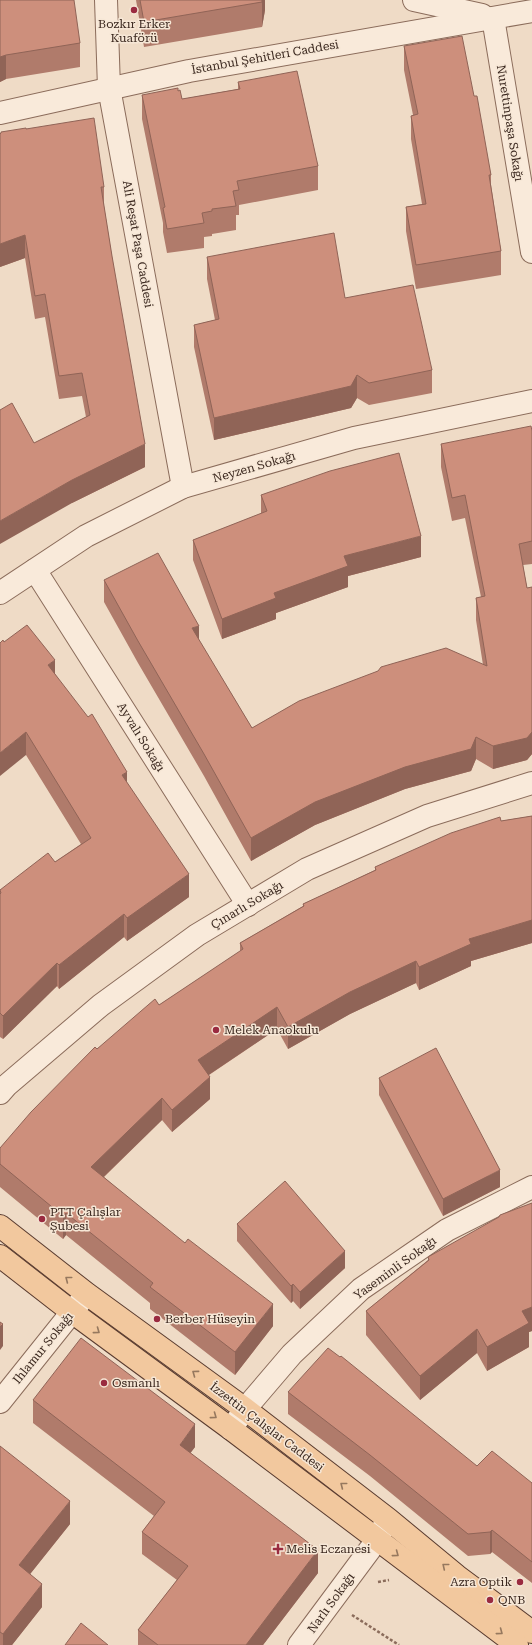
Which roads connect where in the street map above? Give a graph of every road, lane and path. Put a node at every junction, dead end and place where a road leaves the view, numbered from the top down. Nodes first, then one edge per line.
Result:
1 (106, 0) edge
2 (414, 0) edge
3 (532, 11) edge
4 (493, 18) junction
5 (109, 88) junction
6 (0, 113) edge
7 (532, 252) edge
8 (532, 401) edge
9 (183, 487) junction
10 (35, 570) junction
11 (0, 593) edge
12 (532, 783) edge
13 (248, 905) junction
14 (0, 1093) edge
15 (532, 1187) edge
16 (0, 1226) edge
17 (0, 1256) edge
18 (87, 1294) junction
19 (72, 1312) junction
20 (0, 1402) edge
21 (244, 1409) junction
22 (231, 1429) junction
23 (388, 1520) junction
24 (377, 1540) junction
25 (331, 1602) junction
26 (532, 1632) edge
27 (299, 1645) edge
28 (399, 1645) edge
29 (517, 1645) edge

1 - 5 street, Ali Reşat Paşa Caddesi
2 - 4 street
3 - 4 street, İstanbul Şehitleri Caddesi
4 - 5 street, İstanbul Şehitleri Caddesi
4 - 7 street, Nurettinpaşa Sokağı
5 - 6 street, İstanbul Şehitleri Caddesi
5 - 9 street, Ali Reşat Paşa Caddesi
8 - 9 street, Neyzen Sokağı
9 - 10 street, Neyzen Sokağı
10 - 11 street, Neyzen Sokağı
10 - 13 street, Ayvalı Sokağı
12 - 13 street, Çınarlı Sokağı
13 - 14 street, Çınarlı Sokağı
15 - 21 street, Yaseminli Sokağı
18 -> 16 main road, İzzettin Çalışlar Caddesi
17 - 19 main road, İzzettin Çalışlar Caddesi
18 - 19 street, Ihlamur Sokağı
21 -> 18 main road, İzzettin Çalışlar Caddesi
19 - 20 street, Ihlamur Sokağı
19 -> 22 main road, İzzettin Çalışlar Caddesi
21 - 22 street, Yaseminli Sokağı
23 -> 21 main road, İzzettin Çalışlar Caddesi
22 - 24 main road, İzzettin Çalışlar Caddesi
23 - 24 street, Narlı Sokağı
26 -> 23 main road, İzzettin Çalışlar Caddesi
24 - 25 street, Narlı Sokağı
24 -> 29 main road, İzzettin Çalışlar Caddesi
25 - 27 street, Narlı Sokağı
25 - 28 path

